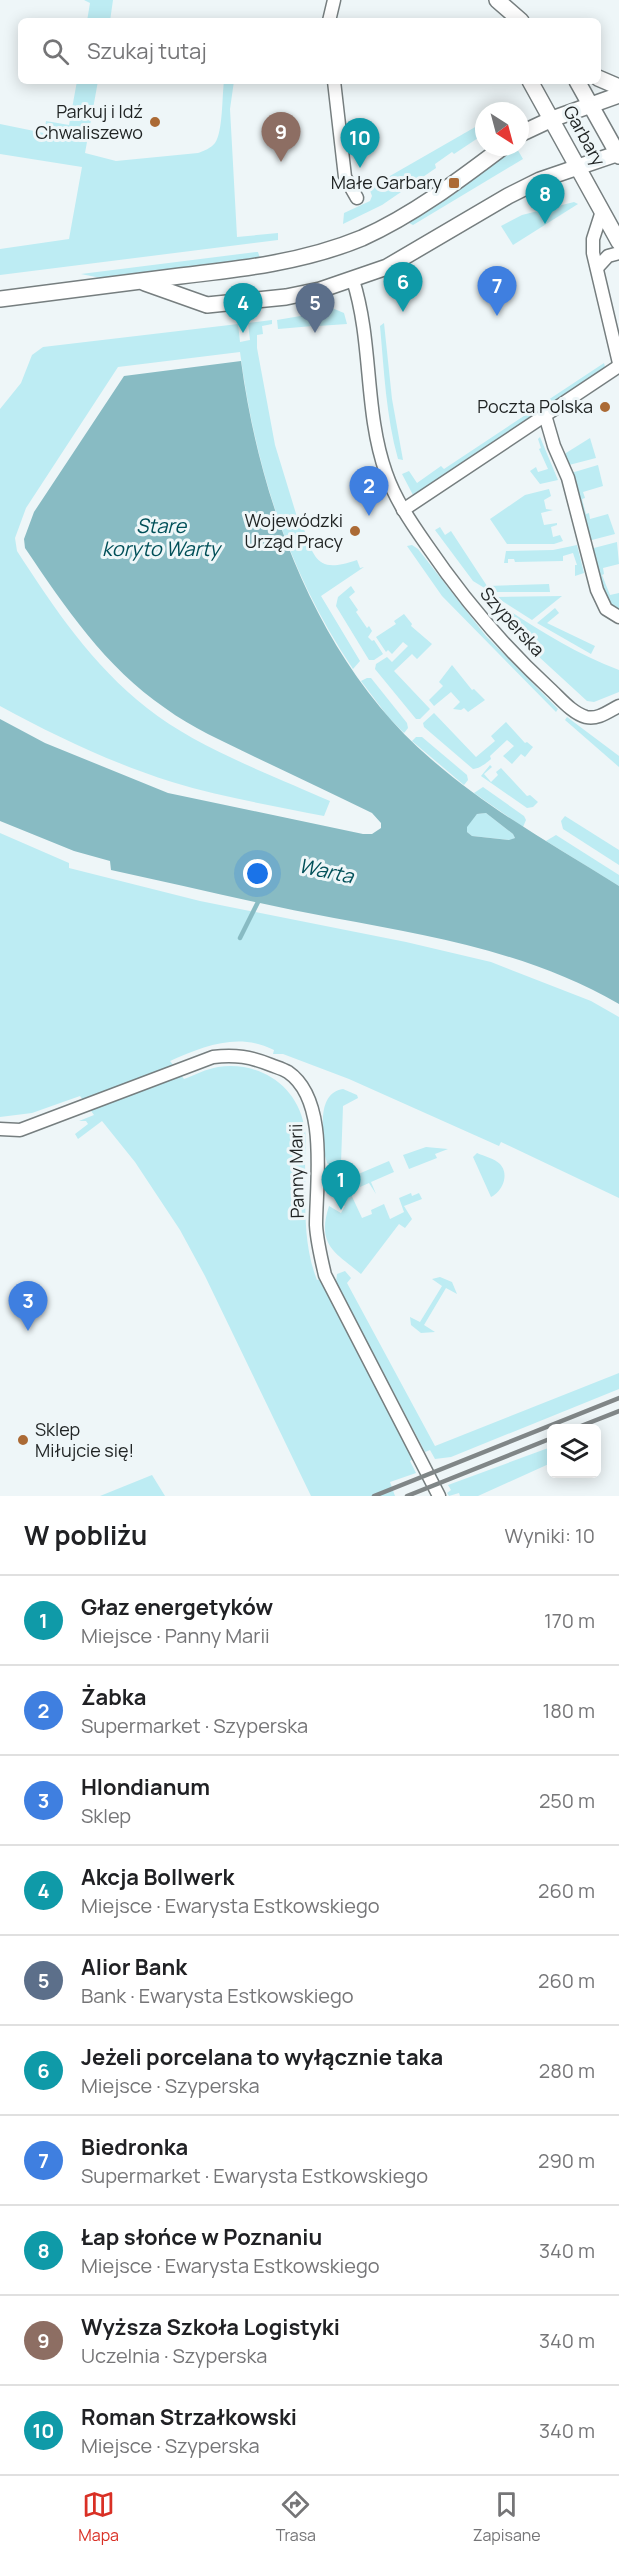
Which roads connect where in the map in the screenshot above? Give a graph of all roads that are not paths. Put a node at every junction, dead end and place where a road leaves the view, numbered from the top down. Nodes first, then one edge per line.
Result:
1 (334, 0) edge
2 (496, 0) edge
3 (330, 18) edge
4 (502, 18) edge
5 (517, 18) edge
6 (601, 79) edge
7 (334, 84) edge
8 (532, 84) edge
9 (579, 84) edge
10 (619, 87) edge
11 (619, 95) edge
12 (591, 105) junction
13 (552, 119) junction
14 (529, 130) edge
15 (619, 154) edge
16 (491, 156) edge
17 (578, 166) junction
18 (357, 198) dead end
19 (602, 211) junction
20 (619, 242) edge
21 (619, 253) edge
22 (597, 268) junction
23 (353, 280) junction
24 (140, 281) junction
25 (0, 299) edge
26 (619, 364) edge
27 (545, 415) junction
28 (403, 510) junction
29 (619, 617) edge
30 (619, 706) edge
31 (0, 1129) edge
32 (440, 1496) edge

1 - 3 street
2 - 4 street
2 - 5 street
6 - 10 street
7 - 18 street
8 - 13 street, Garbary
9 - 12 street, Garbary
11 - 12 street
12 - 13 street
12 - 15 street, Garbary
13 - 14 street
13 - 17 street, Garbary
15 - 17 street
16 - 24 street
17 - 19 street, Garbary
17 - 23 street
19 - 20 street, Garbary
19 - 22 street
21 - 22 street
22 - 26 street
23 - 24 street
23 - 28 street, Szyperska
24 - 25 street
26 - 27 street
27 - 28 street
27 - 29 street
28 - 30 street, Szyperska
31 - 32 street, Panny Marii

